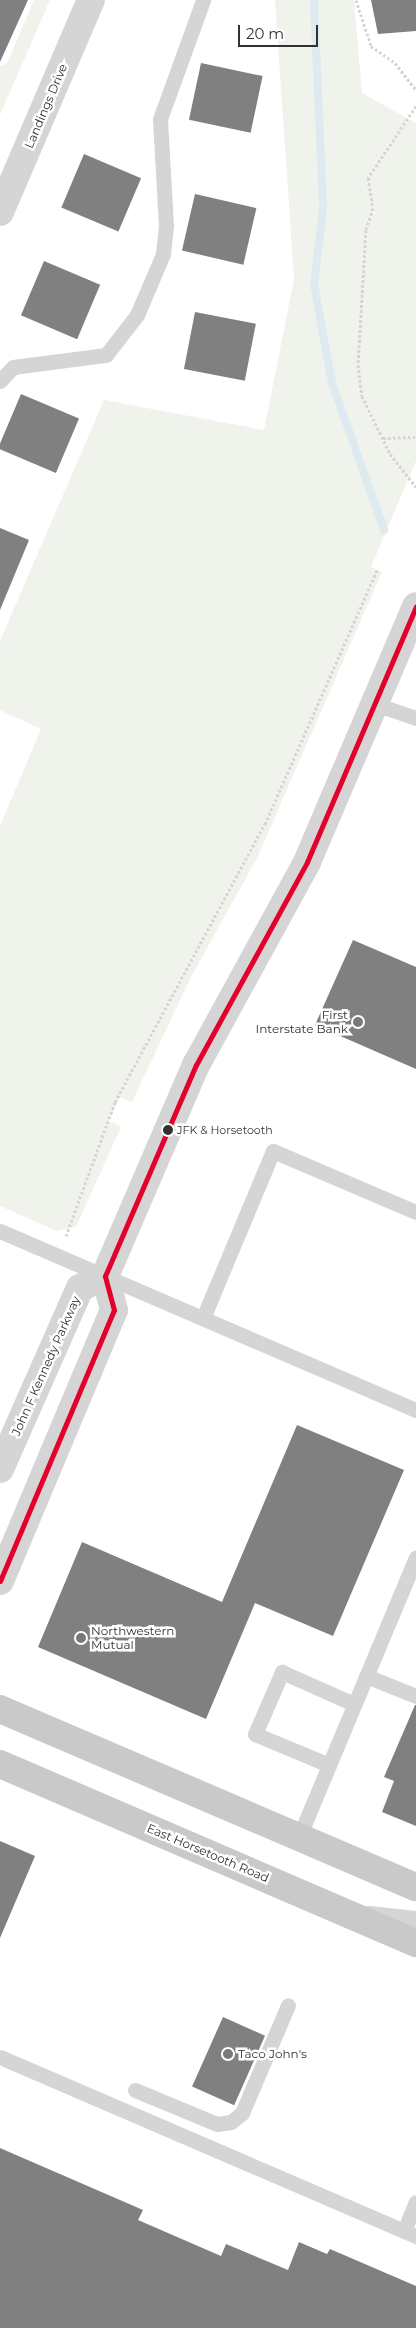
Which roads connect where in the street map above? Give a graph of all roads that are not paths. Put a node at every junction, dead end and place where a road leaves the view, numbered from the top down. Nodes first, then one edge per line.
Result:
1 (91, 0) edge
2 (203, 0) edge
3 (0, 212) edge
4 (0, 381) edge
5 (416, 606) edge
6 (375, 704) junction
7 (416, 718) edge
8 (416, 1212) edge
9 (0, 1232) edge
10 (105, 1276) junction
11 (203, 1318) junction
12 (416, 1410) edge
13 (0, 1469) edge
14 (416, 1557) edge
15 (0, 1581) edge
16 (366, 1676) junction
17 (416, 1696) edge
18 (354, 1704) junction
19 (0, 1709) edge
20 (0, 1764) edge
21 (329, 1765) junction
22 (298, 1837) junction
23 (416, 1887) edge
24 (360, 1919) junction
25 (416, 1925) edge
26 (416, 1943) edge
27 (288, 2005) dead end
28 (0, 2057) edge
29 (136, 2090) dead end
30 (416, 2202) edge
31 (410, 2233) edge

1 - 3 street, Landings Drive
2 - 4 lane
5 - 6 street
6 - 7 lane
6 - 10 street
8 - 11 lane
9 - 10 lane
10 - 11 lane
10 - 13 street, John F Kennedy Parkway
10 - 15 street
11 - 12 lane
14 - 16 lane
16 - 17 lane
16 - 18 lane
18 - 21 lane
18 - 21 lane
19 - 22 main road
20 - 24 main road, East Horsetooth Road
21 - 22 lane
22 - 23 main road
24 - 25 street
24 - 26 main road, East Horsetooth Road
27 - 29 lane
28 - 31 lane
30 - 31 lane

